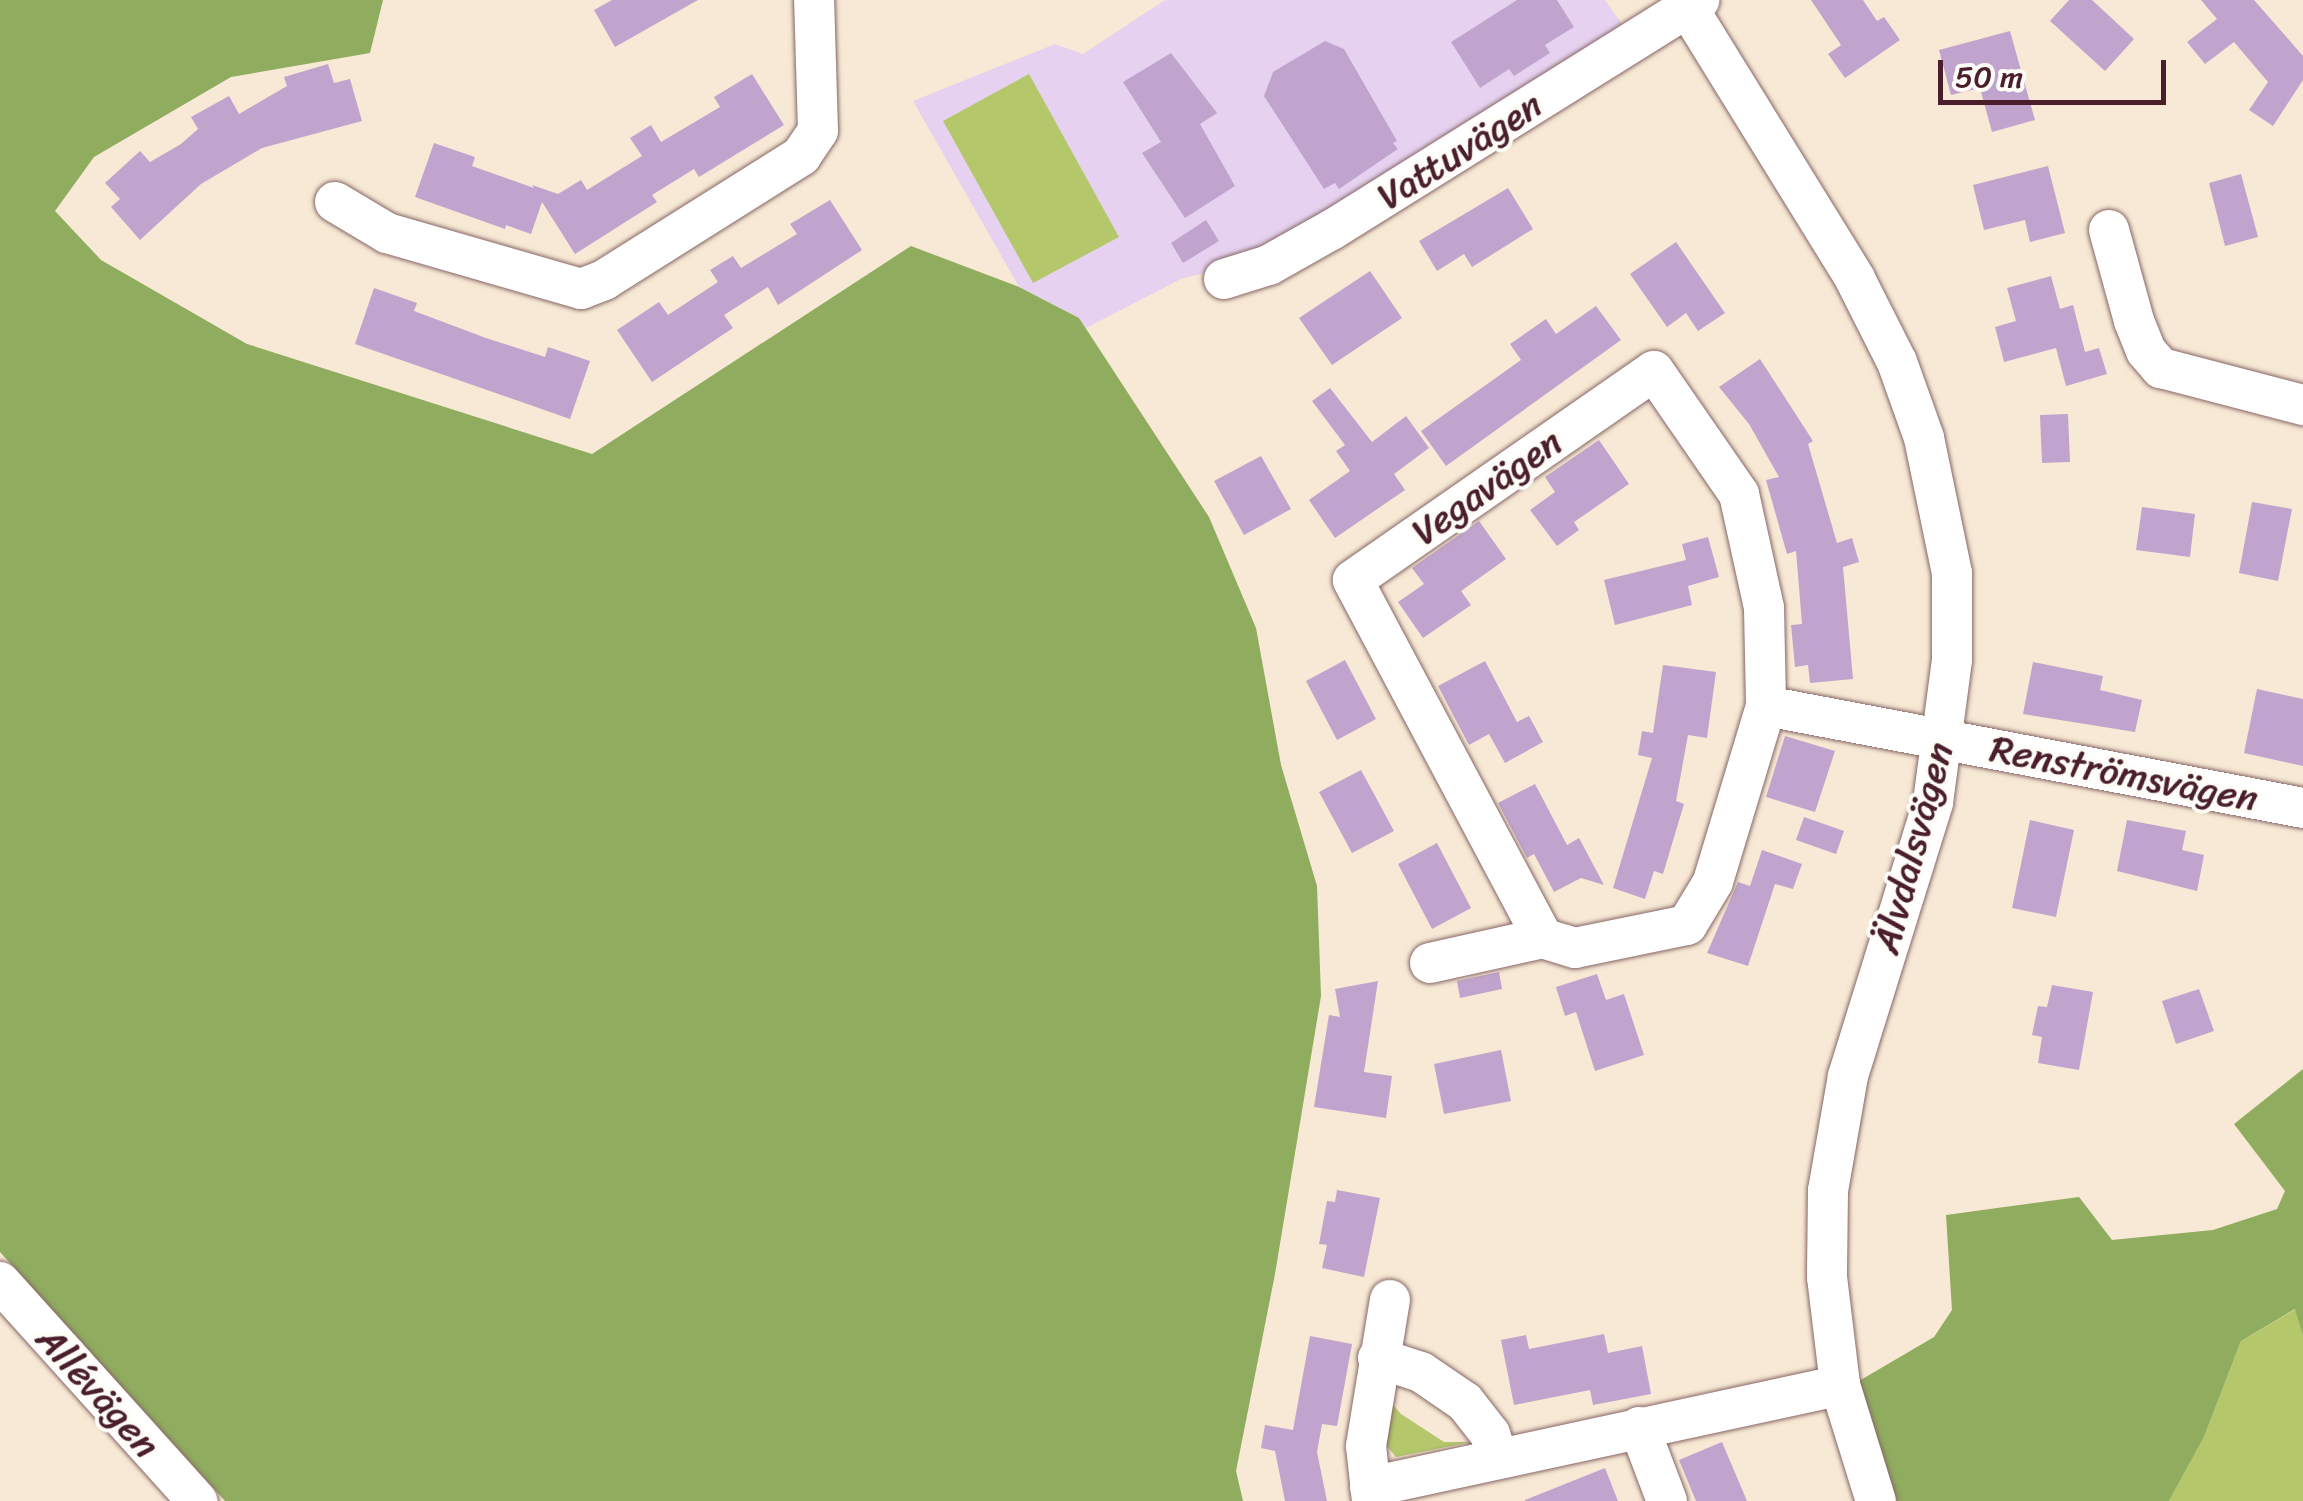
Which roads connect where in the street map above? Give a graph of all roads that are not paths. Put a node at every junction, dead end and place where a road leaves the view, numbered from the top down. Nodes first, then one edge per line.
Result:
1 (814, 0) edge
2 (1690, 2) edge
3 (335, 202) dead end
4 (2109, 230) dead end
5 (1224, 279) dead end
6 (2303, 405) edge
7 (1766, 706) junction
8 (1944, 740) junction
9 (2303, 808) edge
10 (1543, 938) junction
11 (1430, 963) dead end
12 (0, 1282) edge
13 (1390, 1300) dead end
14 (1378, 1358) junction
15 (1840, 1386) junction
16 (1638, 1427) junction
17 (1498, 1458) junction
18 (1371, 1494) edge
19 (198, 1501) edge
20 (1666, 1501) edge
21 (1876, 1501) edge

1 - 3 street
2 - 5 street, Vattuvägen
2 - 8 street, Älvdalsvägen
4 - 6 street
7 - 8 street
7 - 10 street, Vegavägen
7 - 10 street, Vegavägen
8 - 9 street, Renströmsvägen
8 - 15 street, Älvdalsvägen
10 - 11 street, Vegavägen
12 - 19 street, Allévägen
13 - 14 street
14 - 17 street
14 - 18 street
15 - 16 street
15 - 21 street, Älvdalsvägen
16 - 17 street
16 - 20 street
17 - 18 street

